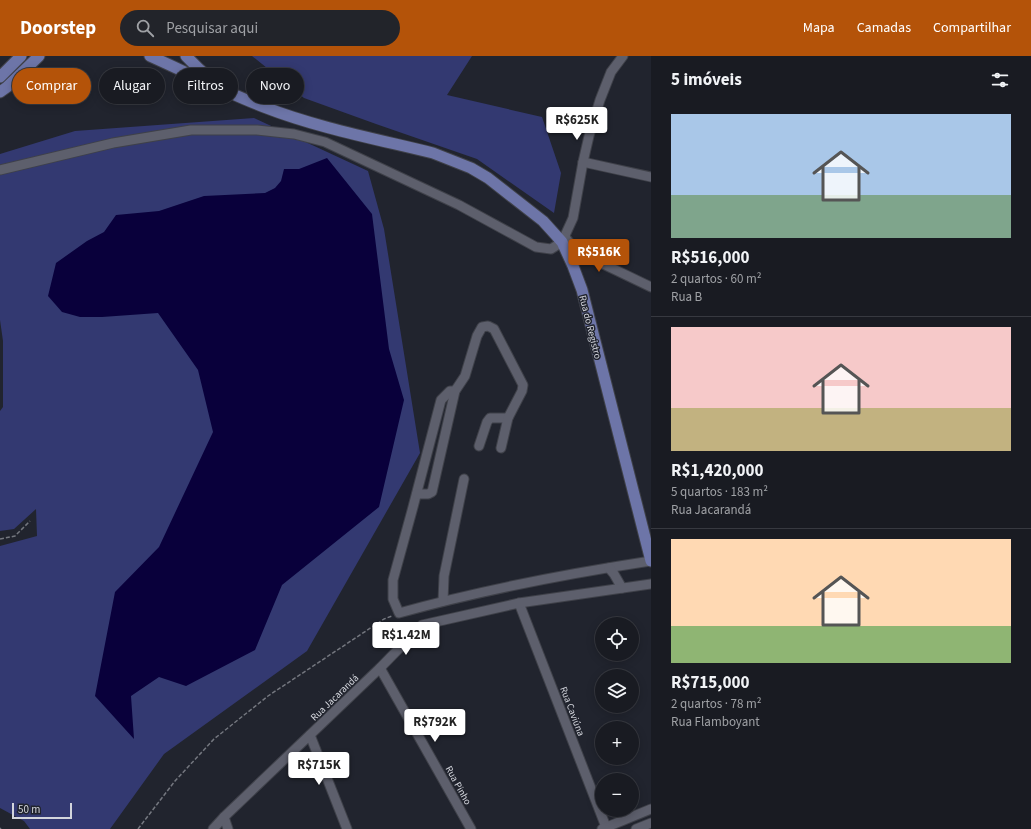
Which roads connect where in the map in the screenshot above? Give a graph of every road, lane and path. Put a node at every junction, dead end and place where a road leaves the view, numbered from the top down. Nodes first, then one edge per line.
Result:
1 (21, 56) edge
2 (39, 56) edge
3 (150, 56) edge
4 (186, 56) edge
5 (623, 56) edge
6 (176, 68) edge
7 (198, 68) edge
8 (0, 77) edge
9 (0, 92) edge
10 (238, 96) edge
11 (583, 162) junction
12 (0, 170) edge
13 (651, 177) edge
14 (563, 240) junction
15 (651, 287) edge
16 (455, 391) junction
17 (508, 418) junction
18 (479, 446) dead end
19 (501, 448) dead end
20 (464, 479) dead end
21 (417, 494) junction
22 (30, 521) dead end
23 (0, 539) edge
24 (651, 561) edge
25 (609, 568) junction
26 (651, 584) edge
27 (622, 588) junction
28 (443, 601) junction
29 (519, 603) junction
30 (399, 613) junction
31 (380, 668) junction
32 (310, 735) junction
33 (651, 810) edge
34 (224, 817) junction
35 (651, 823) edge
36 (604, 828) edge
37 (138, 829) edge
38 (213, 829) edge
39 (228, 829) edge
40 (347, 829) edge
41 (471, 829) edge
42 (636, 829) edge

1 - 8 main road
2 - 9 main road
3 - 6 main road, Rua do Registro
4 - 7 main road
5 - 11 street
10 - 14 main road, Rua do Registro
11 - 13 street
11 - 14 street
12 - 14 street
14 - 15 street
14 - 24 main road, Rua do Registro
16 - 17 street
16 - 21 street
16 - 21 street
17 - 18 street
17 - 19 street
20 - 28 street
21 - 30 street
22 - 23 path
24 - 25 street
25 - 27 street
25 - 28 street
26 - 27 street, Rua Jacarandá
27 - 29 street, Rua Jacarandá
28 - 30 street
29 - 31 street, Rua Jacarandá
29 - 36 street, Rua Caviúna
30 - 37 path
31 - 32 street, Rua Jacarandá
31 - 41 street, Rua Pinho
32 - 34 street, Rua Jacarandá
32 - 40 street
33 - 36 street
34 - 38 street, Rua Jacarandá
34 - 39 street
35 - 42 street

